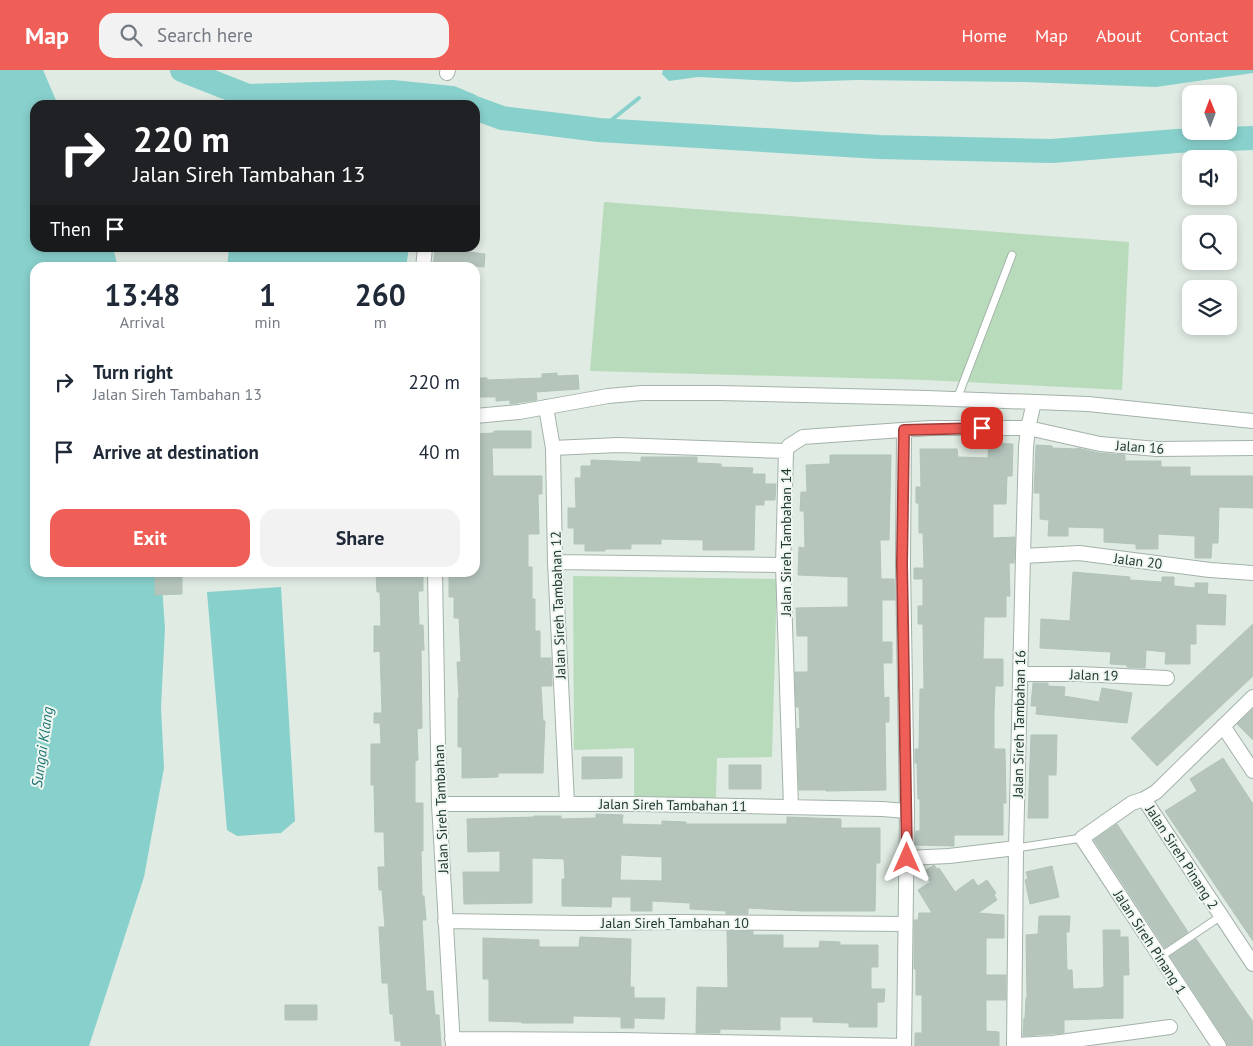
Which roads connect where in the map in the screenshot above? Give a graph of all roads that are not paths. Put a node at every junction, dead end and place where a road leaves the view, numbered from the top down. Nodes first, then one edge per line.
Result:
1 (1012, 255) dead end
2 (957, 400) junction
3 (1034, 402) junction
4 (546, 408) junction
5 (480, 416) edge
6 (1253, 421) edge
7 (1028, 428) junction
8 (904, 430) junction
9 (553, 448) junction
10 (1253, 448) edge
11 (786, 451) junction
12 (1023, 556) junction
13 (555, 562) junction
14 (783, 565) junction
15 (1253, 573) edge
16 (435, 577) edge
17 (1021, 674) junction
18 (1167, 678) dead end
19 (1253, 697) edge
20 (1223, 726) junction
21 (1253, 770) edge
22 (1144, 799) junction
23 (566, 803) junction
24 (439, 804) junction
25 (790, 807) junction
26 (907, 811) junction
27 (1082, 838) junction
28 (1016, 848) junction
29 (907, 858) junction
30 (1221, 916) junction
31 (446, 921) junction
32 (905, 924) junction
33 (1159, 957) junction
34 (1253, 964) edge
35 (1170, 1027) dead end
36 (453, 1043) edge
37 (904, 1046) edge
38 (1014, 1046) edge
39 (1219, 1046) edge

1 - 2 lane
2 - 3 street
2 - 4 street
3 - 6 street
3 - 7 street, Jalan Sireh Tambahan 16
4 - 5 street
4 - 9 street, Jalan Sireh Tambahan 12
7 - 8 street, Jalan 16
7 - 10 street, Jalan 16
7 - 12 street, Jalan Sireh Tambahan 16
8 - 11 street, Jalan 16
8 - 26 street
9 - 11 street, Jalan Sireh Tambahan 14
9 - 13 street, Jalan Sireh Tambahan 12
11 - 14 street, Jalan Sireh Tambahan 14
12 - 15 street, Jalan 20
12 - 17 street, Jalan Sireh Tambahan 16
13 - 14 street
13 - 23 street, Jalan Sireh Tambahan 12
14 - 25 street, Jalan Sireh Tambahan 14
16 - 24 street, Jalan Sireh Tambahan
17 - 18 street, Jalan 19
17 - 28 street, Jalan Sireh Tambahan 16
19 - 20 street, Jalan Sireh Pinang 2
20 - 21 street
20 - 22 street, Jalan Sireh Pinang 2
22 - 27 street
22 - 30 street, Jalan Sireh Pinang 2
23 - 24 street, Jalan Sireh Tambahan 11
23 - 25 street, Jalan Sireh Tambahan 11
24 - 31 street, Jalan Sireh Tambahan
25 - 26 street, Jalan Sireh Tambahan 11
26 - 29 street
27 - 28 lane
27 - 33 street, Jalan Sireh Pinang 1
28 - 29 street
28 - 38 street, Jalan Sireh Tambahan 16
29 - 32 street
30 - 33 lane
30 - 34 street, Jalan Sireh Pinang 2
31 - 32 street, Jalan Sireh Tambahan 10
31 - 36 street, Jalan Sireh Tambahan
32 - 37 street
33 - 39 street, Jalan Sireh Pinang 1
35 - 38 street
36 - 37 street

